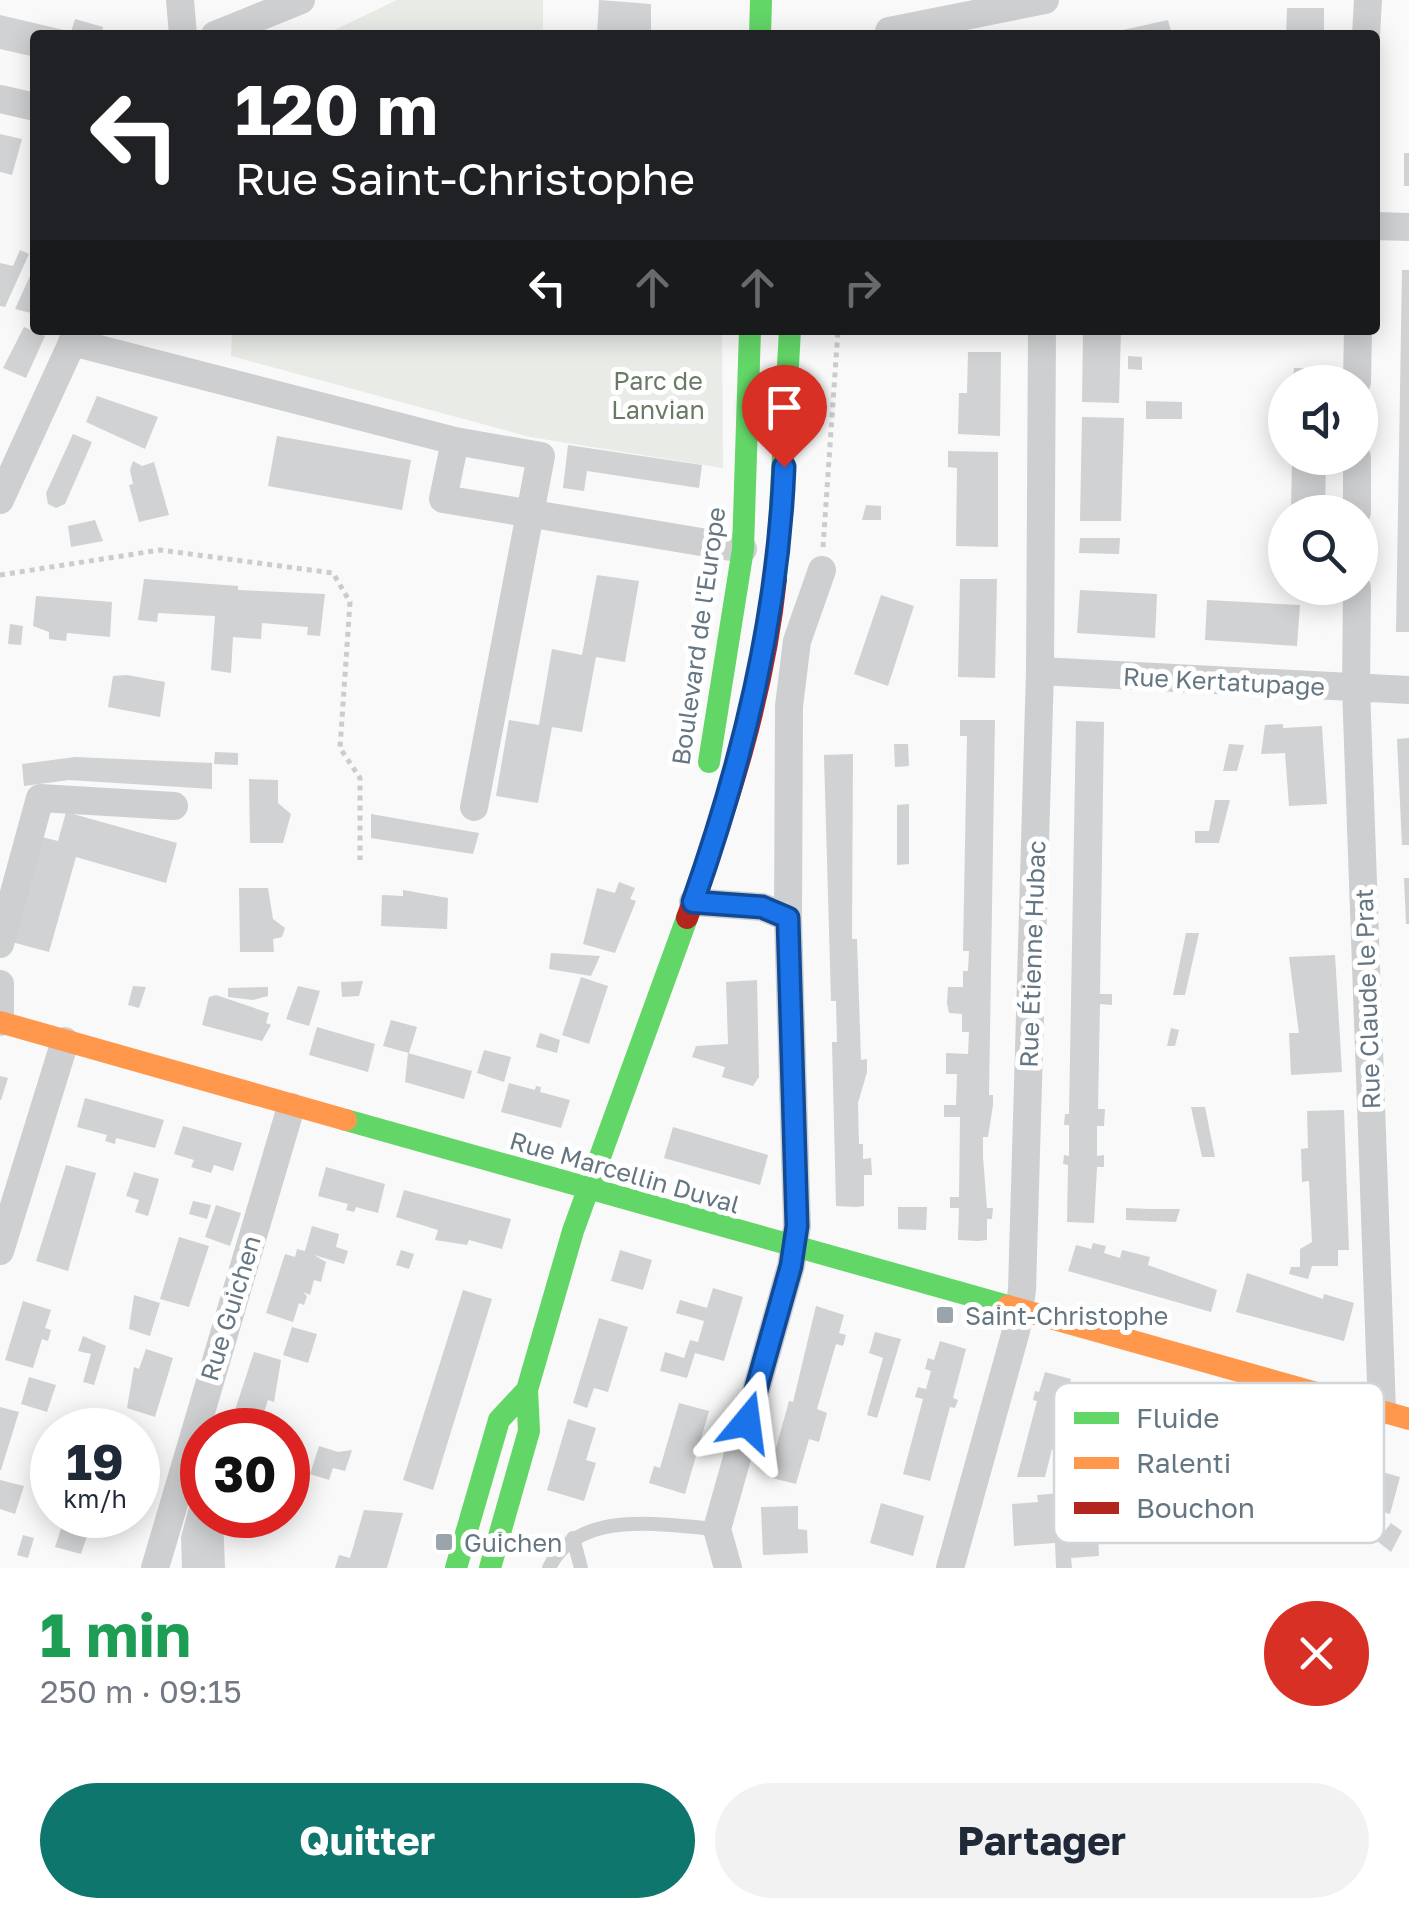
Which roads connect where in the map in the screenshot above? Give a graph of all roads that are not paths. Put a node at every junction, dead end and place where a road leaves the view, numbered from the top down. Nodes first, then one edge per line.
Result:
1 (180, 0) edge
2 (300, 0) edge
3 (1045, 0) edge
4 (1368, 0) edge
5 (183, 30) edge
6 (227, 30) edge
7 (899, 30) edge
8 (1366, 30) edge
9 (0, 100) edge
10 (30, 106) edge
11 (1380, 226) edge
12 (1409, 228) edge
13 (750, 335) edge
14 (790, 335) edge
15 (1042, 335) edge
16 (1358, 335) edge
17 (75, 336) edge
18 (1358, 365) edge
19 (455, 441) junction
20 (0, 500) edge
21 (531, 512) junction
22 (743, 549) junction
23 (822, 570) road end
24 (1356, 605) edge
25 (1040, 671) junction
26 (1356, 688) junction
27 (1409, 690) edge
28 (174, 806) dead end
29 (474, 807) dead end
30 (693, 902) junction
31 (788, 918) junction
32 (0, 944) edge
33 (675, 946) junction
34 (0, 984) edge
35 (0, 1022) edge
36 (65, 1040) junction
37 (291, 1106) junction
38 (586, 1190) junction
39 (795, 1248) junction
40 (0, 1250) edge
41 (1018, 1311) junction
42 (1280, 1383) edge
43 (527, 1390) junction
44 (1396, 1415) edge
45 (716, 1529) junction
46 (573, 1538) junction
47 (154, 1568) edge
48 (456, 1568) edge
49 (490, 1568) edge
50 (549, 1568) edge
51 (581, 1568) edge
52 (728, 1568) edge
53 (950, 1568) edge

1 - 5 street
2 - 6 street
3 - 7 street
4 - 8 street
9 - 10 street
11 - 12 street
13 - 22 main road, Boulevard de l'Europe
14 - 30 main road, Boulevard de l'Europe
15 - 25 street, Rue Étienne Hubac
16 - 18 street
17 - 19 street
17 - 20 street
19 - 21 street
19 - 21 street
21 - 22 street
21 - 29 street
22 - 33 main road, Boulevard de l'Europe
23 - 31 street
24 - 26 street, Rue Claude le Prat
25 - 26 street, Rue Kertatupage
25 - 41 street, Rue Étienne Hubac
26 - 27 street, Rue Kertatupage
26 - 44 street, Rue Claude le Prat
28 - 32 street
30 - 31 street
30 - 33 main road, Boulevard de l'Europe
31 - 39 street
33 - 38 main road, Boulevard de l'Europe
34 - 35 street
35 - 36 main road, Rue Marcellin Duval
36 - 37 main road, Rue Marcellin Duval
36 - 40 street
37 - 38 main road, Rue Marcellin Duval
37 - 47 street, Rue Guichen
38 - 39 main road, Rue Marcellin Duval
38 - 43 main road, Boulevard de l'Europe
39 - 41 main road, Rue Marcellin Duval
39 - 45 street
41 - 42 main road, Rue Marcellin Duval
41 - 53 street, Rue Étienne Hubac
43 - 48 main road, Boulevard de l'Europe
43 - 49 main road, Boulevard de l'Europe
45 - 46 lane
45 - 52 street
46 - 50 lane
46 - 51 lane

